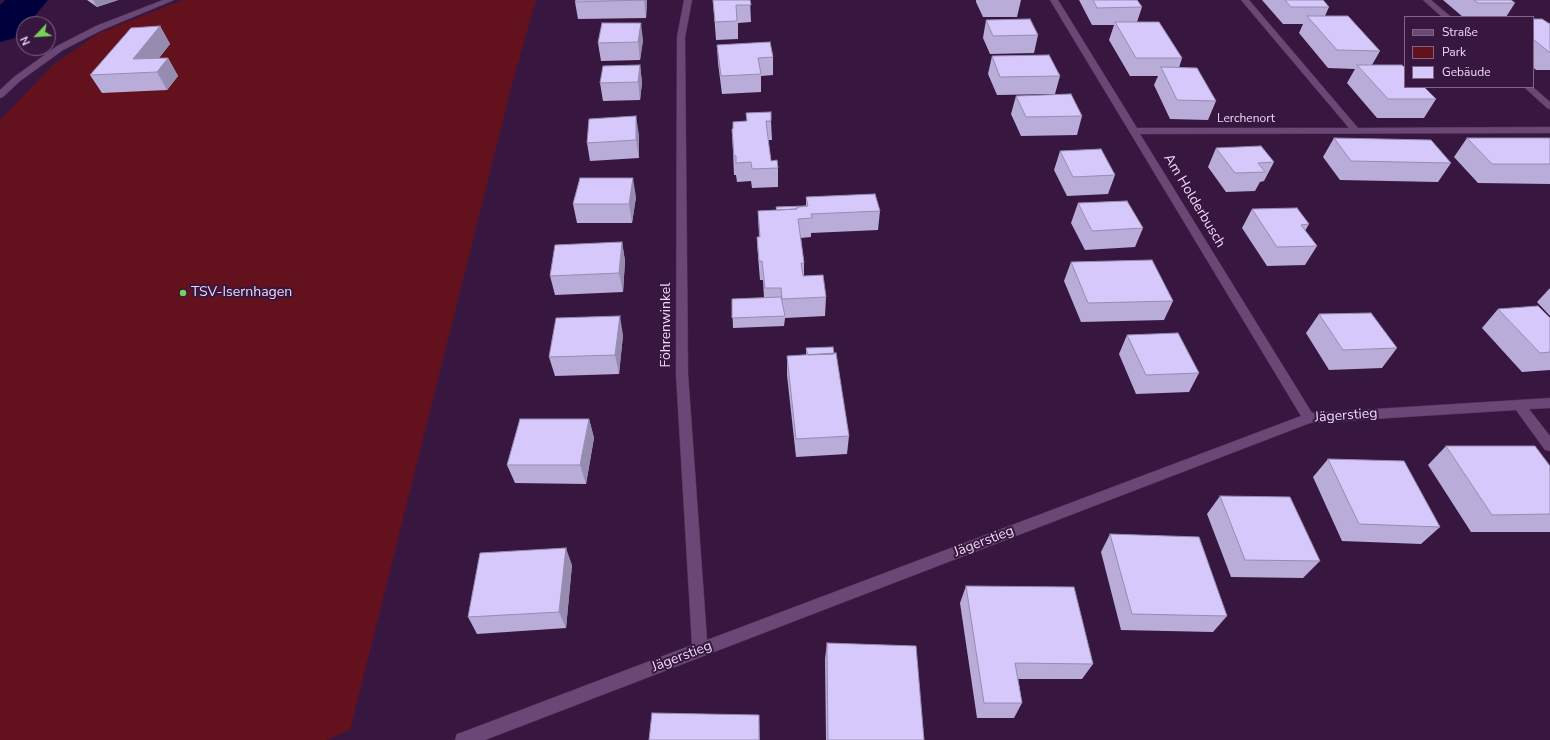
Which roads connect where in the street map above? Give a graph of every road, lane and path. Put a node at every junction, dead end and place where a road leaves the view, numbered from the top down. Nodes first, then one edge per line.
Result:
1 (170, 0) edge
2 (688, 0) edge
3 (1054, 0) edge
4 (1245, 0) edge
5 (1427, 0) edge
6 (1446, 16) edge
7 (1529, 88) edge
8 (0, 95) edge
9 (1550, 106) edge
10 (1550, 130) edge
11 (1135, 131) junction
12 (1356, 131) junction
13 (1550, 403) edge
14 (1519, 405) junction
15 (1309, 418) junction
16 (1550, 446) edge
17 (700, 650) junction
18 (463, 740) edge

1 - 8 street
2 - 17 street, Föhrenwinkel
3 - 11 street, Am Holderbusch
4 - 12 street
5 - 6 street
7 - 9 street
10 - 12 street, Lerchenort
11 - 12 street, Lerchenort
11 - 15 street, Am Holderbusch
13 - 14 street, Jägerstieg
14 - 15 street, Jägerstieg
14 - 16 street
15 - 17 street, Jägerstieg
17 - 18 street, Jägerstieg

